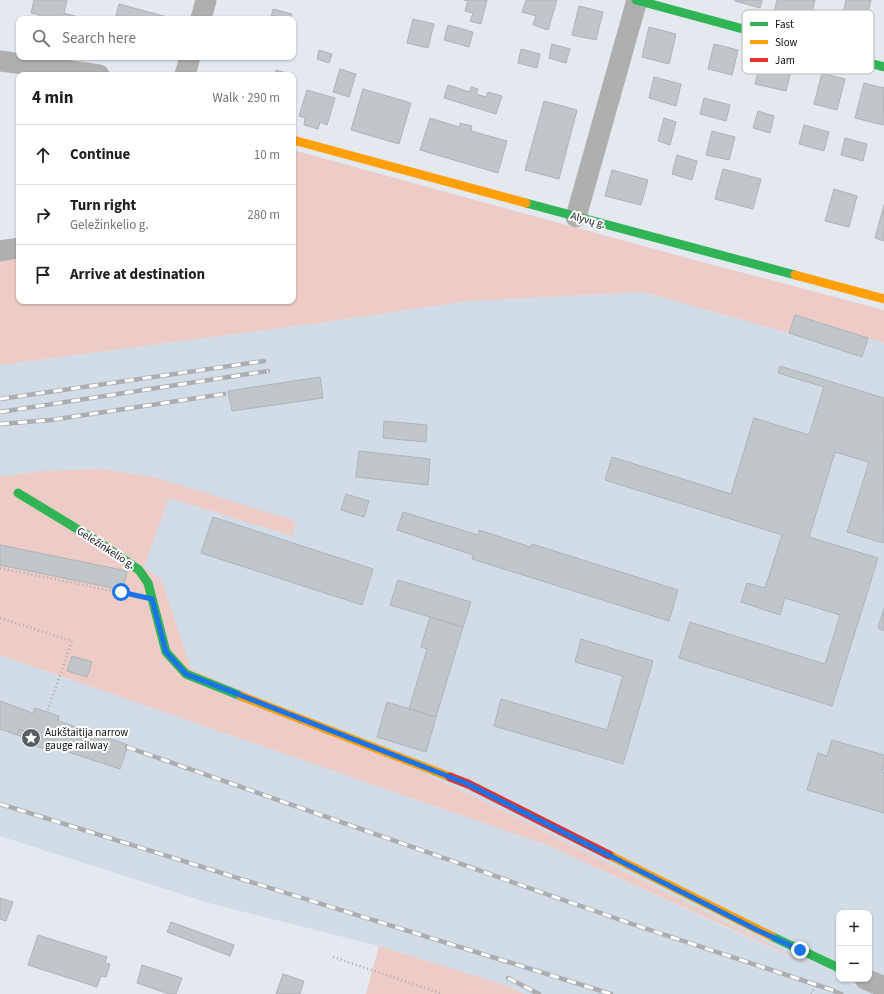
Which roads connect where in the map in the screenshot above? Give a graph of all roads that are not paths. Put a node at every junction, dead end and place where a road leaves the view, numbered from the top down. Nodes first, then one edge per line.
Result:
1 (206, 0) edge
2 (637, 0) edge
3 (202, 16) edge
4 (742, 28) edge
5 (189, 60) edge
6 (0, 61) edge
7 (874, 64) edge
8 (884, 67) edge
9 (78, 72) edge
10 (186, 72) edge
11 (296, 141) edge
12 (576, 217) junction
13 (16, 248) edge
14 (0, 251) edge
15 (884, 298) edge
16 (18, 493) dead end
17 (836, 967) edge
18 (872, 982) edge
19 (884, 987) edge

1 - 3 street
2 - 4 street
2 - 12 street
5 - 10 street
6 - 9 street
7 - 8 street
11 - 12 street, Alyvų g.
12 - 15 street, Alyvų g.
13 - 14 street
16 - 17 street, Geležinkelio g.
18 - 19 street

